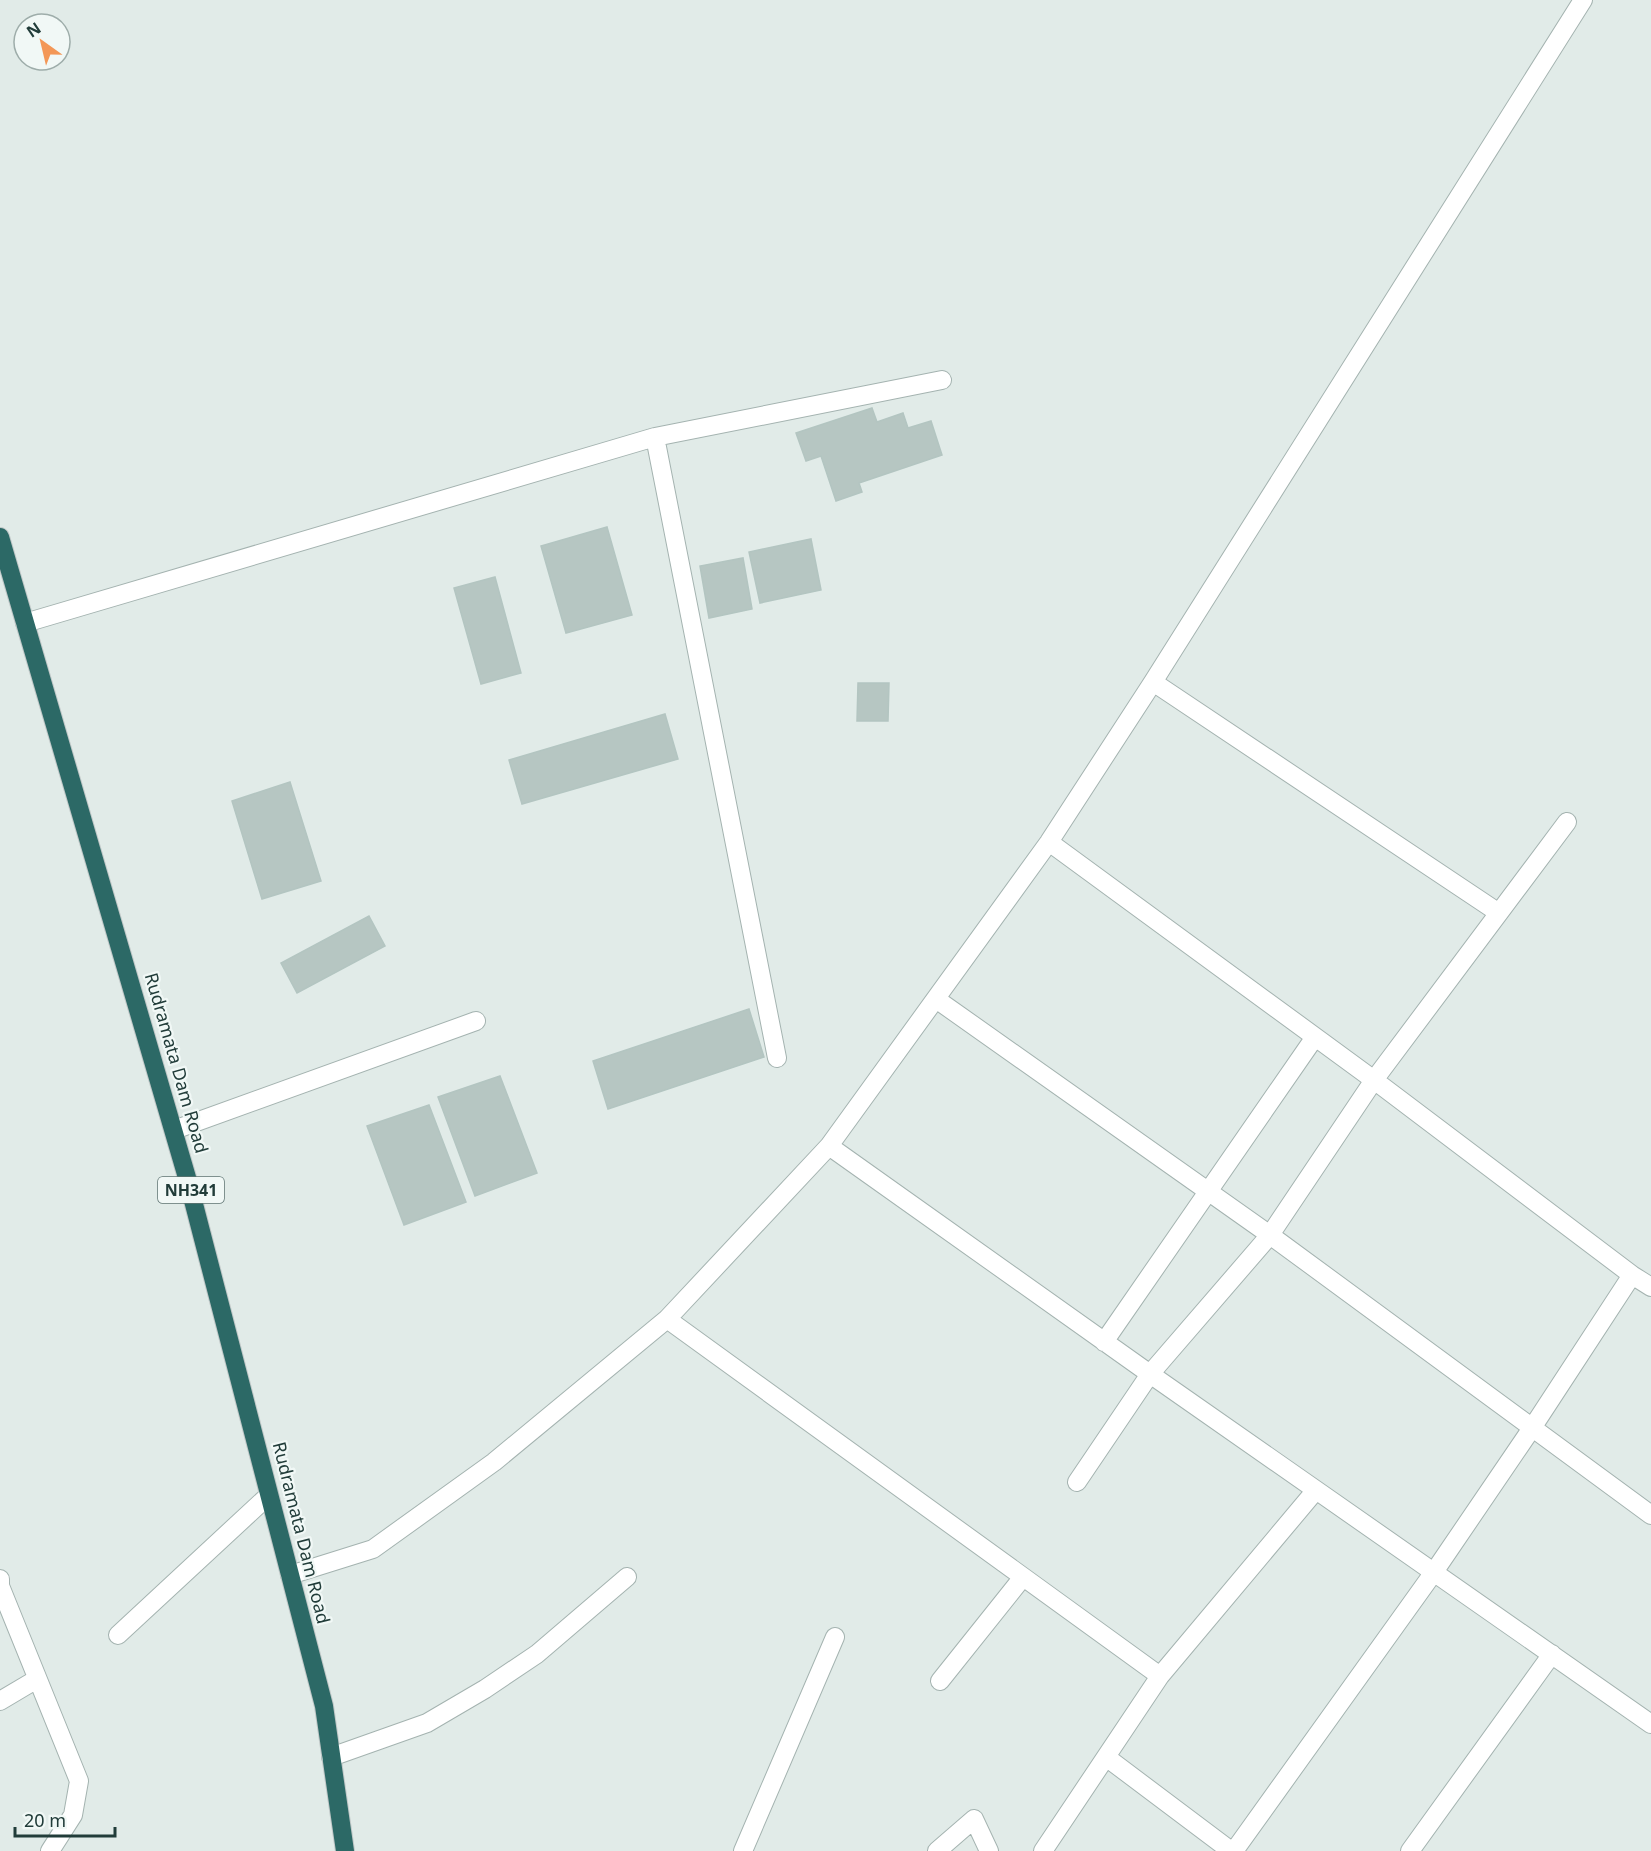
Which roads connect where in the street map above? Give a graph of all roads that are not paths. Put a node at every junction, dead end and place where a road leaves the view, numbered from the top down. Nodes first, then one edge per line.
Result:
1 (1583, 0) edge
2 (942, 380) dead end
3 (655, 437) junction
4 (0, 537) edge
5 (25, 623) junction
6 (1153, 682) junction
7 (1567, 822) dead end
8 (1049, 842) junction
9 (1499, 913) junction
10 (936, 999) junction
11 (476, 1021) dead end
12 (1315, 1037) junction
13 (777, 1058) dead end
14 (1374, 1080) junction
15 (174, 1130) junction
16 (829, 1146) junction
17 (1208, 1192) junction
18 (1270, 1235) junction
19 (1632, 1275) junction
20 (1651, 1287) edge
21 (667, 1319) junction
22 (1104, 1341) junction
23 (1150, 1374) junction
24 (1532, 1428) junction
25 (1077, 1482) dead end
26 (1316, 1490) junction
27 (269, 1495) junction
28 (1651, 1515) edge
29 (1434, 1572) junction
30 (290, 1575) junction
31 (627, 1577) dead end
32 (1023, 1577) junction
33 (0, 1579) edge
34 (118, 1635) dead end
35 (835, 1637) dead end
36 (1552, 1654) junction
37 (1160, 1676) junction
38 (37, 1679) junction
39 (940, 1681) dead end
40 (0, 1701) edge
41 (1651, 1724) edge
42 (331, 1756) junction
43 (1106, 1757) junction
44 (50, 1851) edge
45 (345, 1851) edge
46 (743, 1851) edge
47 (937, 1851) edge
48 (988, 1851) edge
49 (1043, 1851) edge
50 (1232, 1851) edge
51 (1410, 1851) edge

1 - 6 street
2 - 3 street
3 - 5 street
3 - 13 street
4 - 5 highway, Rudramata Dam Road / NH341
5 - 15 highway, Rudramata Dam Road / NH341
6 - 8 street
6 - 9 street
7 - 9 street
8 - 10 street
8 - 12 street
9 - 14 street
10 - 16 street
10 - 17 street
11 - 15 street
12 - 14 street
12 - 17 street
14 - 18 street
14 - 19 street
15 - 27 highway, Rudramata Dam Road / NH341
16 - 21 street
16 - 22 street
17 - 18 street
17 - 22 street
18 - 23 street
18 - 24 street
19 - 20 street
19 - 24 street
21 - 30 street
21 - 32 street
22 - 23 street
23 - 25 street
23 - 26 street
24 - 28 street
24 - 29 street
26 - 29 street
26 - 37 street
27 - 30 highway, Rudramata Dam Road / NH341
27 - 34 street
29 - 36 street
29 - 50 street
30 - 42 highway, Rudramata Dam Road / NH341
31 - 42 street
32 - 37 street
32 - 39 street
33 - 38 street
35 - 46 street
36 - 41 street
36 - 51 street
37 - 43 street
38 - 40 street
38 - 44 street
42 - 45 highway, Rudramata Dam Road / NH341
43 - 49 street
43 - 50 street
47 - 48 street

